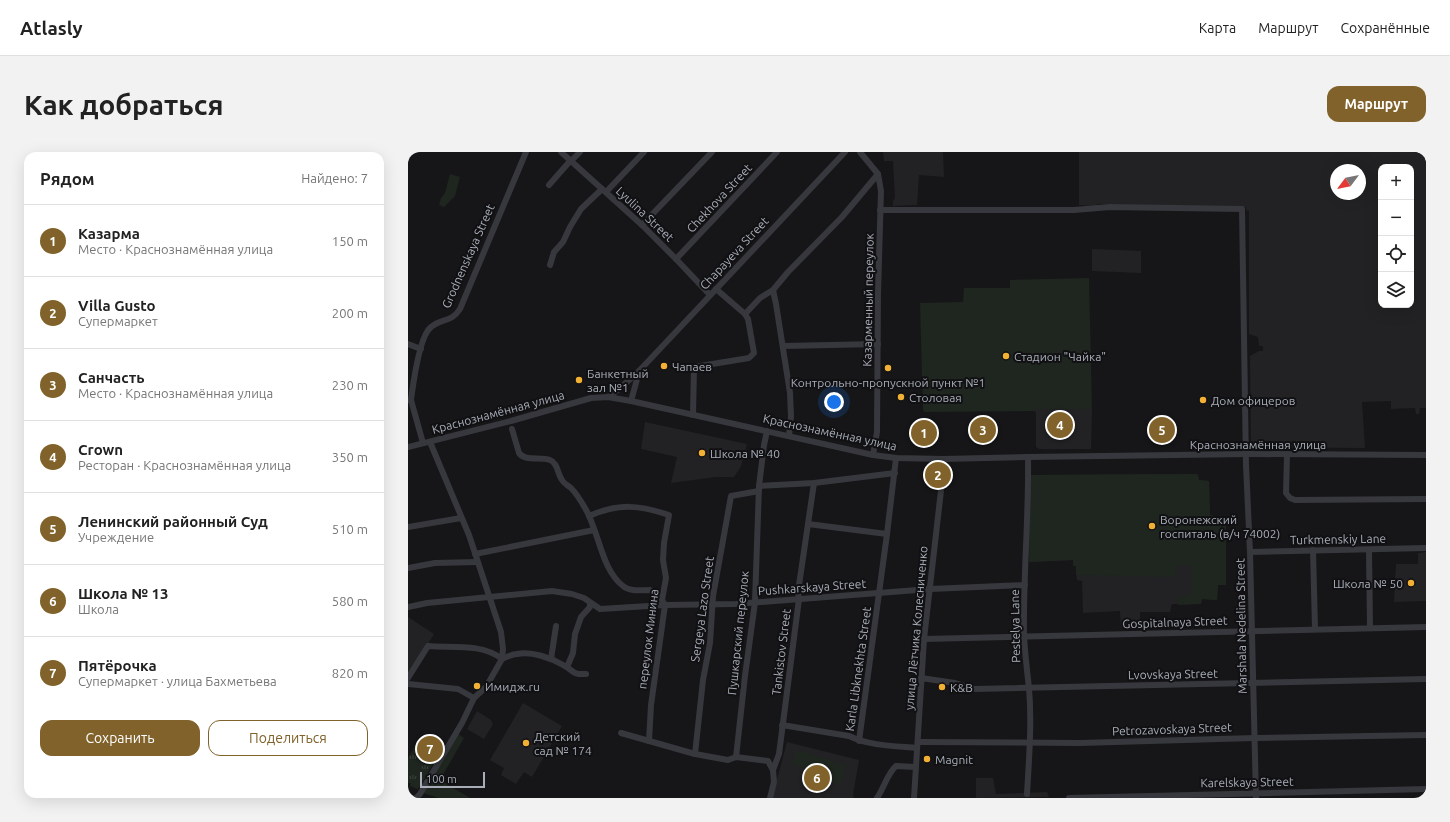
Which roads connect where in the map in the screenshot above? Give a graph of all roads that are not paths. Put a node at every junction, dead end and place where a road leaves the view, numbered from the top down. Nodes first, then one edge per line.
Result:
1 (526, 152) edge
2 (561, 152) edge
3 (580, 152) edge
4 (644, 152) edge
5 (712, 152) edge
6 (777, 152) edge
7 (845, 152) edge
8 (860, 152) edge
9 (571, 160) junction
10 (878, 174) junction
11 (549, 184) dead end
12 (604, 191) junction
13 (880, 210) junction
14 (642, 225) junction
15 (676, 259) junction
16 (550, 265) dead end
17 (716, 289) junction
18 (772, 290) junction
19 (710, 295) junction
20 (745, 314) junction
21 (408, 344) edge
22 (878, 344) junction
23 (783, 346) junction
24 (421, 349) junction
25 (640, 370) junction
26 (608, 397) junction
27 (409, 400) edge
28 (631, 401) junction
29 (693, 415) junction
30 (512, 429) dead end
31 (767, 431) junction
32 (789, 436) junction
33 (427, 443) junction
34 (408, 447) edge
35 (1246, 454) junction
36 (873, 455) junction
37 (1287, 455) junction
38 (1426, 455) edge
39 (1028, 457) junction
40 (896, 458) junction
41 (943, 459) junction
42 (894, 473) junction
43 (814, 483) junction
44 (759, 488) junction
45 (1426, 499) edge
46 (589, 516) junction
47 (461, 518) junction
48 (808, 524) junction
49 (408, 527) edge
50 (594, 530) junction
51 (887, 534) junction
52 (1426, 548) edge
53 (1313, 550) junction
54 (1368, 550) junction
55 (1250, 552) junction
56 (475, 554) junction
57 (477, 562) junction
58 (408, 568) edge
59 (1025, 585) junction
60 (930, 589) junction
61 (879, 593) junction
62 (491, 597) junction
63 (799, 599) junction
64 (755, 602) junction
65 (590, 603) junction
66 (664, 603) junction
67 (713, 604) junction
68 (408, 606) edge
69 (556, 626) dead end
70 (1426, 627) edge
71 (1370, 628) junction
72 (1315, 629) junction
73 (1253, 630) junction
74 (1024, 637) junction
75 (924, 639) junction
76 (502, 659) junction
77 (551, 659) junction
78 (567, 667) junction
79 (586, 674) dead end
80 (408, 678) edge
81 (921, 678) junction
82 (1426, 679) edge
83 (408, 684) edge
84 (1254, 684) junction
85 (1029, 687) junction
86 (474, 698) junction
87 (782, 725) junction
88 (621, 733) dead end
89 (1426, 735) edge
90 (1255, 738) junction
91 (649, 741) junction
92 (859, 741) junction
93 (1030, 743) junction
94 (918, 745) junction
95 (695, 754) junction
96 (736, 758) junction
97 (916, 767) junction
98 (773, 770) junction
99 (1426, 789) edge
100 (1027, 794) dead end
101 (1256, 795) edge
102 (1144, 797) edge
103 (416, 798) edge
104 (770, 798) edge
105 (877, 798) edge
106 (914, 798) edge
107 (1068, 798) edge

1 - 24 street, Grodnenskaya Street
2 - 9 street, Lyulina Street
3 - 9 street
4 - 12 street
5 - 14 street
6 - 15 street, Chekhova Street
7 - 17 street, Chapayeva Street
8 - 10 street
9 - 11 street
9 - 12 street, Lyulina Street
10 - 13 street, Казарменный переулок
10 - 18 street
12 - 14 street, Lyulina Street
12 - 16 street
13 - 22 street, Казарменный переулок
13 - 35 street, Marshala Nedelina Street
14 - 15 street, Lyulina Street
15 - 19 street, Lyulina Street
17 - 19 street, Chapayeva Street
17 - 20 street
18 - 20 street
18 - 23 street
19 - 25 street, Chapayeva Street
20 - 29 street
21 - 24 street
22 - 23 street
22 - 36 street, Казарменный переулок
23 - 32 street
24 - 27 street, Grodnenskaya Street
25 - 26 street, Chapayeva Street
25 - 28 street
26 - 28 street, Краснознамённая улица
26 - 33 street, Краснознамённая улица
27 - 33 street
28 - 29 street, Краснознамённая улица
29 - 31 street, Краснознамённая улица
30 - 46 street
31 - 32 street, Краснознамённая улица
31 - 44 street, Пушкарский переулок
32 - 36 street, Краснознамённая улица
33 - 34 street, Краснознамённая улица
33 - 47 street
35 - 37 street, Краснознамённая улица
35 - 39 street, Краснознамённая улица
35 - 55 street, Marshala Nedelina Street
36 - 40 street, Краснознамённая улица
37 - 38 street, Краснознамённая улица
37 - 45 street
39 - 41 street, Краснознамённая улица
39 - 59 street, Pestelya Lane
40 - 41 street, Краснознамённая улица
40 - 42 street, Karla Libknekhta Street
41 - 60 street, улица Лётчика Колесниченко
42 - 43 street
42 - 51 street, Karla Libknekhta Street
43 - 44 street
43 - 48 street, Tankistov Street
44 - 64 street, Пушкарский переулок
44 - 67 street, Sergeya Lazo Street
46 - 50 street
46 - 66 street, переулок Минина
47 - 49 street
47 - 56 street
48 - 51 street
48 - 63 street, Tankistov Street
50 - 56 street
50 - 66 street
51 - 61 street, Karla Libknekhta Street
52 - 54 street, Turkmenskiy Lane
53 - 54 street, Turkmenskiy Lane
53 - 55 street, Turkmenskiy Lane
53 - 72 street
54 - 71 street
55 - 73 street, Marshala Nedelina Street
56 - 57 street
57 - 58 street
57 - 62 street
59 - 60 street, Pushkarskaya Street
59 - 74 street, Pestelya Lane
60 - 61 street, Pushkarskaya Street
60 - 75 street, улица Лётчика Колесниченко
61 - 63 street, Pushkarskaya Street
61 - 92 street, Karla Libknekhta Street
62 - 65 street
62 - 68 street
62 - 76 street
63 - 64 street, Pushkarskaya Street
63 - 87 street, Tankistov Street
64 - 67 street, Pushkarskaya Street
64 - 96 street, Пушкарский переулок
65 - 66 street, Pushkarskaya Street
65 - 78 street
66 - 67 street, Pushkarskaya Street
66 - 91 street, переулок Минина
67 - 95 street, Sergeya Lazo Street
69 - 77 street
70 - 71 street, Gospitalnaya Street
71 - 72 street, Gospitalnaya Street
72 - 73 street, Gospitalnaya Street
73 - 74 street, Gospitalnaya Street
73 - 84 street, Marshala Nedelina Street
74 - 75 street, Gospitalnaya Street
74 - 85 street, Pestelya Lane
75 - 81 street, улица Лётчика Колесниченко
76 - 77 street
76 - 80 street
76 - 86 street
77 - 78 street
78 - 79 street
81 - 85 street, Lvovskaya Street
81 - 94 street, улица Лётчика Колесниченко
82 - 84 street, Lvovskaya Street
83 - 86 street
84 - 85 street, Lvovskaya Street
84 - 90 street, Marshala Nedelina Street
85 - 93 street, Pestelya Lane
86 - 103 street
87 - 92 street, Petrozavoskaya Street
87 - 98 street, Tankistov Street
88 - 91 street
89 - 90 street, Petrozavoskaya Street
90 - 93 street, Petrozavoskaya Street
90 - 101 street, Marshala Nedelina Street
91 - 95 street
92 - 94 street, Petrozavoskaya Street
93 - 94 street, Petrozavoskaya Street
93 - 100 street, Pestelya Lane
94 - 97 street, улица Лётчика Колесниченко
95 - 96 street
96 - 98 street
97 - 105 street
97 - 106 street, улица Лётчика Колесниченко
98 - 104 street, Tankistov Street
99 - 101 street, Karelskaya Street
101 - 102 street, Karelskaya Street
102 - 107 street, Karelskaya Street

